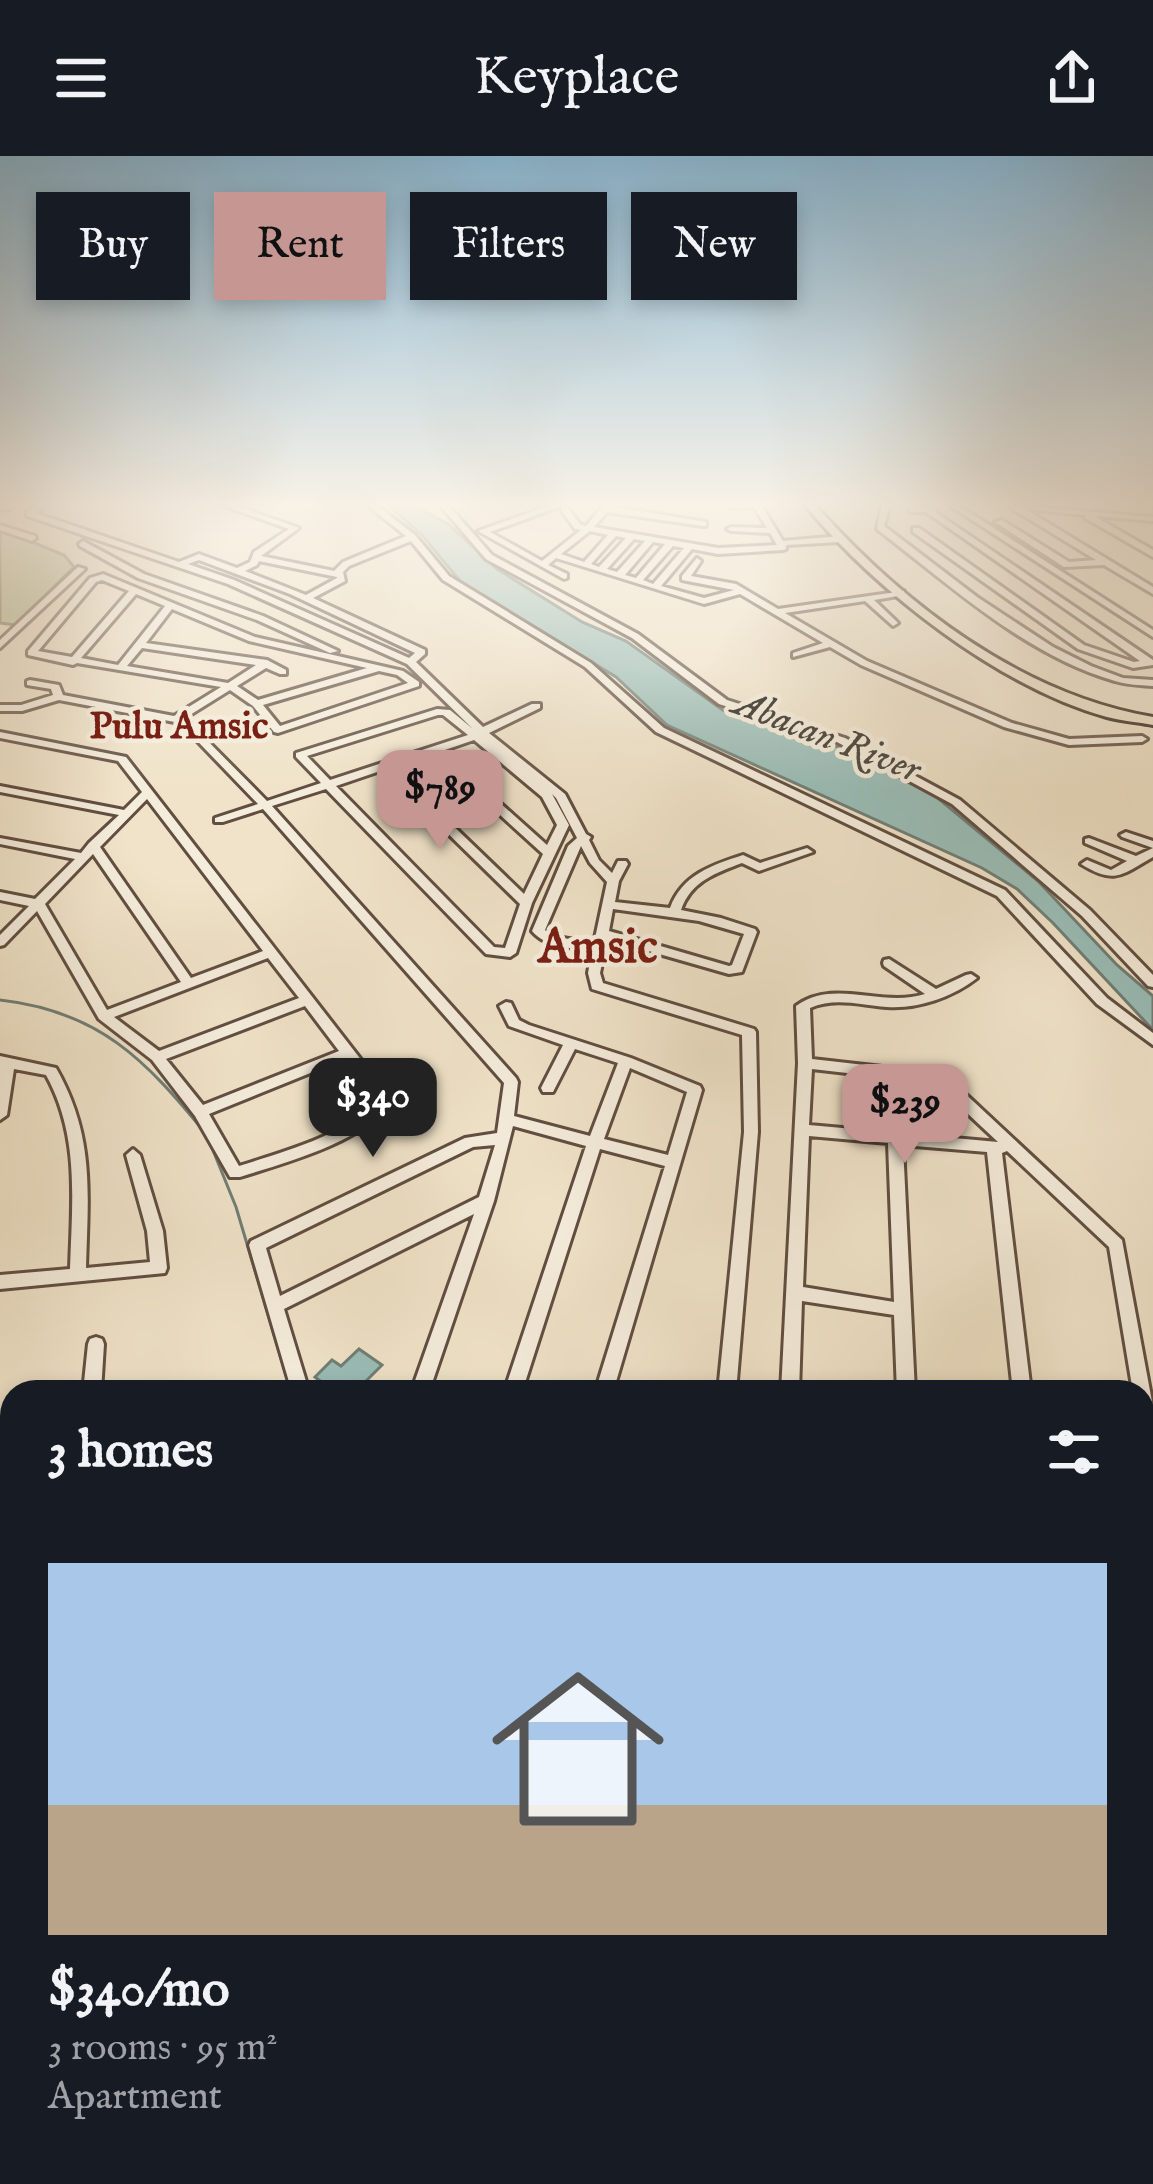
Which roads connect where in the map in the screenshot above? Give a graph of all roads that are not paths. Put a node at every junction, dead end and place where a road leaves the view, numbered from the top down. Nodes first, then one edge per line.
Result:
1 (868, 599) edge
2 (47, 600) edge
3 (77, 600) edge
4 (126, 600) edge
5 (158, 600) edge
6 (207, 600) edge
7 (275, 600) edge
8 (310, 600) edge
9 (481, 600) edge
10 (567, 600) edge
11 (757, 600) edge
12 (863, 600) edge
13 (912, 600) edge
14 (981, 600) edge
15 (1018, 600) edge
16 (1060, 600) edge
17 (1099, 600) edge
18 (281, 602) junction
19 (171, 605) junction
20 (365, 609) dead end
21 (777, 610) junction
22 (253, 616) junction
23 (348, 617) junction
24 (756, 619) dead end
25 (211, 622) junction
26 (893, 623) dead end
27 (15, 628) junction
28 (0, 630) edge
29 (1153, 634) edge
30 (830, 644) junction
31 (0, 645) edge
32 (141, 645) junction
33 (291, 649) junction
34 (184, 651) junction
35 (796, 655) dead end
36 (73, 662) junction
37 (1151, 663) edge
38 (266, 664) junction
39 (376, 668) junction
40 (414, 668) junction
41 (120, 669) junction
42 (283, 672) dead end
43 (30, 683) dead end
44 (1153, 683) edge
45 (231, 686) junction
46 (59, 698) junction
47 (257, 704) junction
48 (0, 706) edge
49 (536, 706) dead end
50 (178, 718) junction
51 (1129, 721) junction
52 (1153, 722) edge
53 (480, 734) junction
54 (0, 739) edge
55 (1147, 742) edge
56 (435, 750) junction
57 (386, 766) junction
58 (329, 785) junction
59 (0, 790) edge
60 (148, 792) junction
61 (263, 803) junction
62 (124, 813) junction
63 (219, 820) dead end
64 (1126, 835) dead end
65 (585, 837) junction
66 (0, 841) edge
67 (1089, 842) dead end
68 (93, 844) junction
69 (807, 852) dead end
70 (549, 853) junction
71 (1149, 854) edge
72 (82, 857) junction
73 (1087, 863) dead end
74 (622, 864) dead end
75 (614, 880) junction
76 (0, 896) edge
77 (526, 902) junction
78 (39, 904) junction
79 (609, 905) junction
80 (675, 911) junction
81 (602, 941) junction
82 (0, 942) edge
83 (272, 952) junction
84 (889, 963) dead end
85 (971, 978) dead end
86 (187, 981) junction
87 (1153, 982) edge
88 (934, 994) junction
89 (308, 1000) junction
90 (506, 1006) dead end
91 (104, 1016) junction
92 (1153, 1040) edge
93 (570, 1046) junction
94 (348, 1053) junction
95 (157, 1057) junction
96 (626, 1061) junction
97 (4, 1062) edge
98 (805, 1063) junction
99 (548, 1088) dead end
100 (200, 1112) junction
101 (0, 1115) edge
102 (508, 1120) junction
103 (801, 1130) junction
104 (504, 1138) junction
105 (896, 1140) junction
106 (596, 1141) junction
107 (1003, 1149) junction
108 (133, 1155) dead end
109 (672, 1162) junction
110 (486, 1201) junction
111 (78, 1274) junction
112 (0, 1282) edge
113 (796, 1293) junction
114 (275, 1306) junction
115 (903, 1310) junction
116 (96, 1344) dead end
117 (93, 1380) edge
118 (297, 1380) edge
119 (424, 1380) edge
120 (517, 1380) edge
121 (608, 1380) edge
122 (729, 1380) edge
123 (791, 1380) edge
124 (906, 1380) edge
125 (1021, 1380) edge
126 (1140, 1380) edge

1 - 26 street
2 - 27 street
3 - 36 street
4 - 36 street
5 - 19 street
6 - 22 street
7 - 18 street
8 - 23 street
9 - 92 street
10 - 87 street
11 - 21 street
12 - 21 street
13 - 51 main road
14 - 44 street
15 - 37 street
16 - 37 street
17 - 29 street
18 - 22 street
18 - 40 street
19 - 25 street
19 - 32 street
20 - 23 street
21 - 24 street
21 - 30 street
22 - 40 street
23 - 40 street
25 - 33 street
25 - 34 street
27 - 28 street
27 - 31 street
30 - 35 street
30 - 55 street
32 - 34 street
32 - 41 street
33 - 38 street
33 - 39 street
34 - 38 street
36 - 41 street
38 - 42 street
38 - 45 street
39 - 47 street
39 - 47 street
40 - 53 street
41 - 45 street
43 - 46 street
45 - 47 street
45 - 50 street
46 - 48 street
46 - 50 street
49 - 53 street
50 - 61 street
51 - 52 main road
51 - 55 street
53 - 56 street
53 - 58 street
53 - 65 street
53 - 70 street
54 - 60 street
56 - 57 street
56 - 70 street
57 - 58 street
57 - 77 street
58 - 61 street
58 - 77 street
59 - 62 street
60 - 62 street
60 - 83 street
61 - 63 street
61 - 102 street
62 - 68 street
64 - 71 street
65 - 75 street
65 - 81 street
66 - 72 street
67 - 71 street
68 - 72 street
68 - 86 street
69 - 80 street
70 - 77 street
71 - 73 street
72 - 78 street
74 - 75 street
75 - 79 street
76 - 78 street
78 - 82 street
78 - 91 street
79 - 80 street
79 - 81 street
80 - 81 street
81 - 122 street
83 - 86 street
83 - 89 street
84 - 88 street
85 - 88 street
86 - 91 street
88 - 98 street
89 - 94 street
89 - 95 street
90 - 93 street
91 - 95 street
93 - 96 street
93 - 99 street
94 - 100 street
94 - 100 street
95 - 100 street
96 - 106 street
96 - 109 street
97 - 101 street
97 - 111 street
98 - 103 street
98 - 107 street
102 - 104 street
102 - 106 street
103 - 105 street
103 - 113 street
104 - 110 street
104 - 114 street
105 - 107 street
105 - 115 street
106 - 109 street
106 - 120 street
107 - 125 street
107 - 126 street
108 - 111 street
109 - 121 street
110 - 114 street
110 - 119 street
111 - 112 street
113 - 115 street
113 - 123 street
114 - 118 street
115 - 124 street
116 - 117 street

